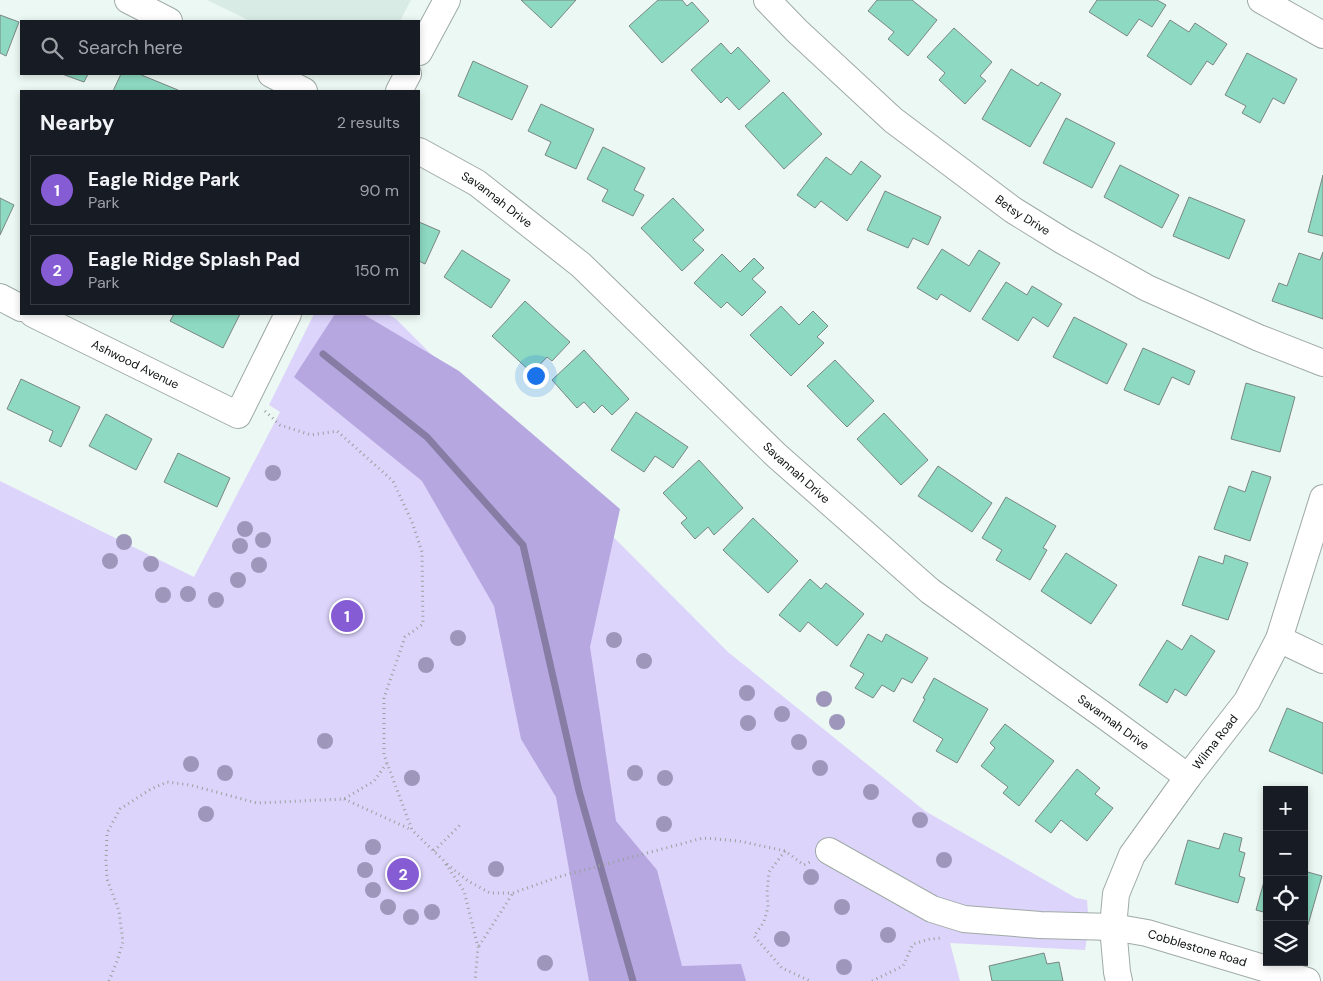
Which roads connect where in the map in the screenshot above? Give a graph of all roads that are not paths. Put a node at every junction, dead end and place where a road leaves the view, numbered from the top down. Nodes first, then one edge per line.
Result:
1 (128, 0) edge
2 (447, 0) edge
3 (767, 0) edge
4 (1260, 0) edge
5 (167, 20) edge
6 (1323, 35) edge
7 (420, 50) edge
8 (272, 75) edge
9 (407, 75) edge
10 (302, 90) edge
11 (400, 90) edge
12 (420, 152) edge
13 (0, 297) edge
14 (20, 307) edge
15 (35, 315) edge
16 (288, 315) edge
17 (1323, 363) edge
18 (1323, 498) edge
19 (1279, 639) junction
20 (1323, 660) edge
21 (1188, 777) junction
22 (829, 851) road end
23 (1113, 927) junction
24 (1120, 981) edge
25 (1307, 981) edge

1 - 5 street
2 - 7 street
3 - 17 street, Betsy Drive
4 - 6 street
8 - 10 street
9 - 11 street
12 - 21 street, Savannah Drive
13 - 14 street
15 - 16 street, Ashwood Avenue
18 - 19 street, Wilma Road
19 - 20 street
19 - 21 street, Wilma Road
21 - 23 street, Wilma Road
22 - 23 street, Cobblestone Road
23 - 24 street, Wilma Road
23 - 25 street, Cobblestone Road

